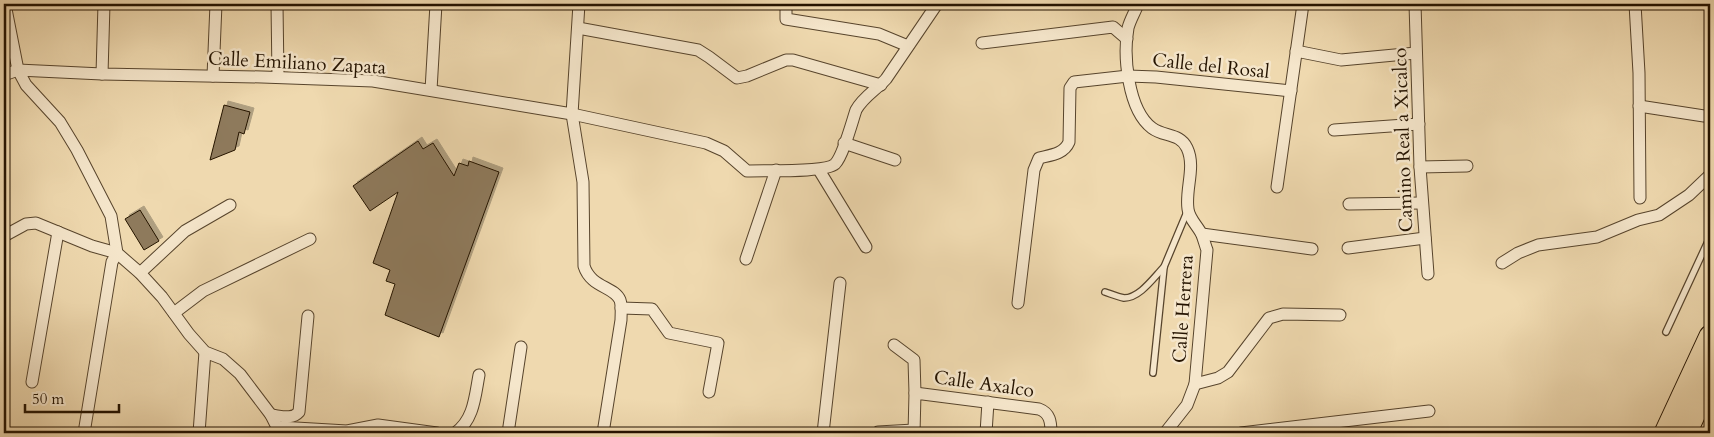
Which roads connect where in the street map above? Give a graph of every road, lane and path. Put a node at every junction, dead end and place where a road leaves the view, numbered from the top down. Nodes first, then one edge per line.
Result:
1 (5, 4) edge
2 (104, 4) edge
3 (216, 4) edge
4 (277, 4) edge
5 (436, 4) edge
6 (579, 4) edge
7 (786, 4) edge
8 (921, 4) edge
9 (1138, 4) edge
10 (1303, 4) edge
11 (1415, 4) edge
12 (1635, 4) edge
13 (933, 8) edge
14 (578, 28) junction
15 (1127, 39) junction
16 (982, 42) dead end
17 (908, 46) junction
18 (1296, 51) junction
19 (1416, 53) junction
20 (18, 70) junction
21 (102, 74) junction
22 (4, 75) edge
23 (213, 76) junction
24 (1128, 76) junction
25 (278, 77) junction
26 (880, 85) junction
27 (431, 90) junction
28 (1291, 91) junction
29 (1639, 106) junction
30 (572, 114) junction
31 (1704, 116) dead end
32 (1419, 124) junction
33 (1334, 130) dead end
34 (844, 143) junction
35 (895, 160) dead end
36 (1467, 166) dead end
37 (1420, 167) junction
38 (776, 170) junction
39 (820, 170) junction
40 (1710, 174) edge
41 (1277, 186) dead end
42 (1640, 198) dead end
43 (1422, 203) junction
44 (1349, 204) dead end
45 (230, 205) dead end
46 (1188, 210) junction
47 (58, 232) junction
48 (1202, 234) junction
49 (4, 236) edge
50 (1710, 237) edge
51 (1425, 238) junction
52 (310, 239) dead end
53 (866, 247) dead end
54 (1348, 248) dead end
55 (1312, 249) dead end
56 (117, 253) junction
57 (746, 259) dead end
58 (1502, 263) dead end
59 (1164, 267) junction
60 (140, 273) junction
61 (1428, 274) dead end
62 (840, 283) dead end
63 (1105, 292) dead end
64 (1018, 303) dead end
65 (621, 308) junction
66 (174, 313) junction
67 (1340, 314) dead end
68 (308, 316) dead end
69 (1666, 332) dead end
70 (1710, 336) edge
71 (894, 345) dead end
72 (521, 347) dead end
73 (205, 352) junction
74 (1710, 362) edge
75 (1153, 373) dead end
76 (479, 375) dead end
77 (32, 382) dead end
78 (1710, 383) edge
79 (1195, 384) junction
80 (709, 392) dead end
81 (915, 393) junction
82 (988, 402) junction
83 (1429, 411) dead end
84 (271, 415) junction
85 (1051, 429) edge
86 (279, 430) edge
87 (914, 431) edge
88 (1268, 431) edge
89 (878, 432) edge
90 (84, 433) edge
91 (199, 433) edge
92 (437, 433) edge
93 (455, 433) edge
94 (508, 433) edge
95 (603, 433) edge
96 (824, 433) edge
97 (986, 433) edge
98 (1165, 433) edge
99 (1241, 433) edge
100 (1665, 433) edge
101 (1678, 433) edge
102 (1687, 433) edge

1 - 20 street
2 - 21 street
3 - 23 street
4 - 25 street
5 - 27 street
6 - 14 street
7 - 17 street
8 - 13 street
9 - 15 street
10 - 18 street
11 - 19 street, Camino Real a Xicalco
12 - 29 street
13 - 17 street
14 - 26 street
14 - 30 street
15 - 16 street
15 - 24 street
17 - 26 street
18 - 19 street
18 - 28 street
19 - 32 street, Camino Real a Xicalco
20 - 21 street, Calle Emiliano Zapata
20 - 22 street
20 - 56 street
21 - 23 street, Calle Emiliano Zapata
23 - 25 street, Calle Emiliano Zapata
24 - 28 street, Calle del Rosal
24 - 46 street
24 - 64 street, Calle del Rosal
25 - 27 street, Calle Emiliano Zapata
26 - 34 street
27 - 30 street, Calle Emiliano Zapata
28 - 41 street
29 - 31 street
29 - 42 street
30 - 38 street, Calle Emiliano Zapata
30 - 65 street
32 - 33 street
32 - 37 street, Camino Real a Xicalco
34 - 35 street
34 - 39 street
36 - 37 street
37 - 43 street, Camino Real a Xicalco
38 - 39 street
38 - 57 street
39 - 53 street
40 - 58 street
43 - 44 street
43 - 51 street, Camino Real a Xicalco
45 - 60 street
46 - 48 street, Calle Herrera
46 - 59 lane
47 - 49 street
47 - 56 street
47 - 77 street
48 - 55 street
48 - 79 street, Calle Herrera
50 - 69 lane
51 - 54 street
51 - 61 street, Camino Real a Xicalco
52 - 66 street
56 - 60 street
56 - 90 street
59 - 63 lane
59 - 75 lane
60 - 66 street
62 - 96 street
65 - 80 street
65 - 95 street
66 - 73 street
67 - 79 street
68 - 84 street
70 - 100 highway
71 - 81 street
72 - 94 street
73 - 84 street
73 - 91 street
74 - 101 highway
76 - 93 street
78 - 102 highway
79 - 98 street, Calle Herrera
81 - 82 street, Calle Axalco
81 - 87 street, Calle Axalco
82 - 85 street, Calle Axalco
82 - 97 street
83 - 88 street
84 - 86 street
86 - 92 street
87 - 89 street
88 - 99 street

